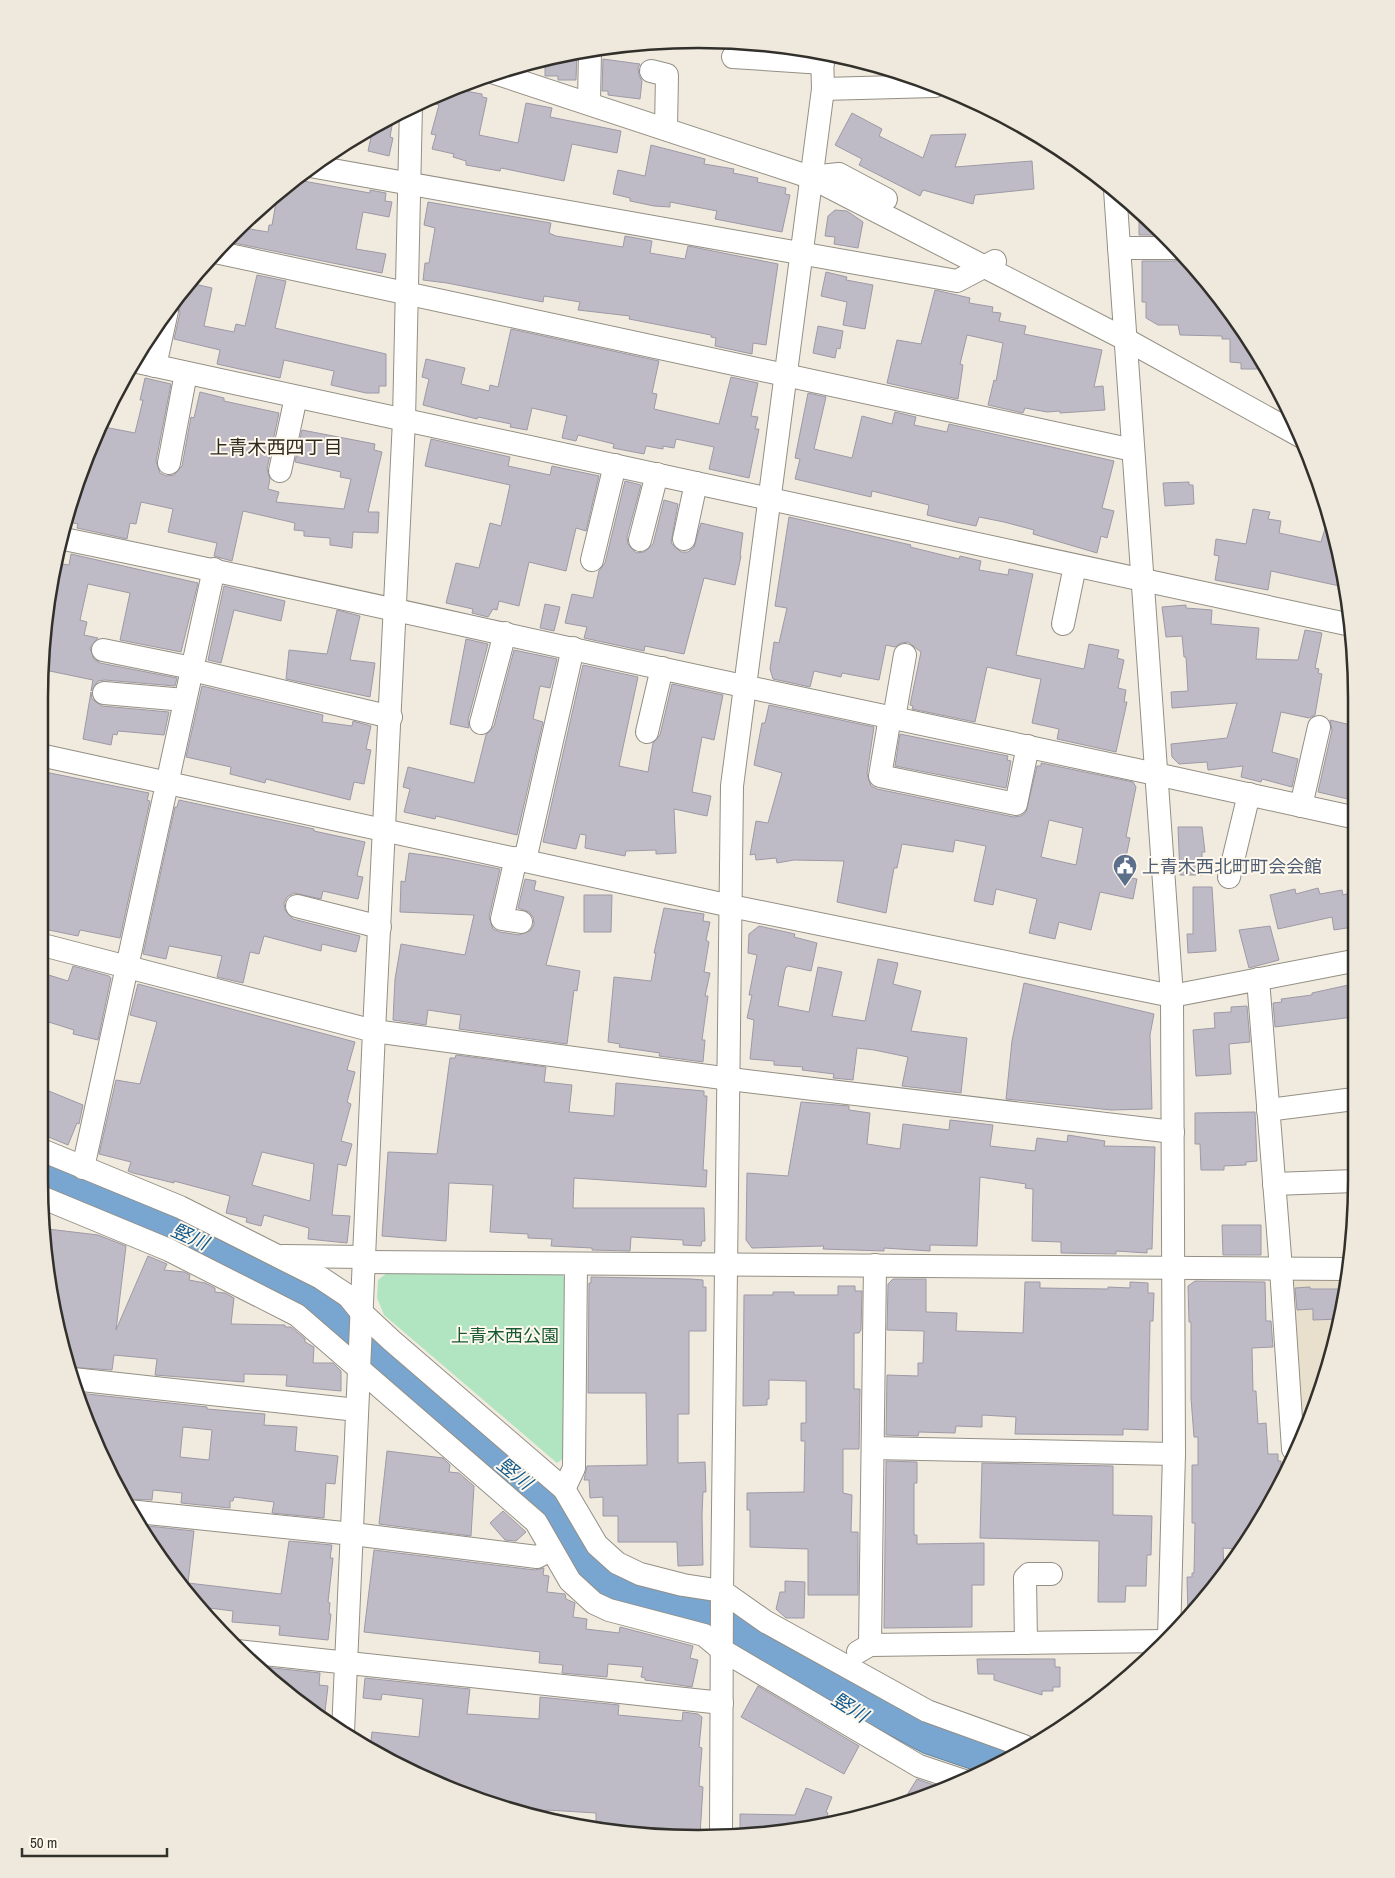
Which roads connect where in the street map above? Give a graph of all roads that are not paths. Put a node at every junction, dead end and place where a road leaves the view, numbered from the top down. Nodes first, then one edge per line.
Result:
1 (733, 56) dead end
2 (590, 57) edge
3 (810, 58) edge
4 (823, 60) edge
5 (651, 71) dead end
6 (507, 77) edge
7 (918, 86) edge
8 (823, 89) junction
9 (588, 102) junction
10 (411, 115) edge
11 (666, 128) junction
12 (321, 168) edge
13 (810, 177) junction
14 (410, 182) junction
15 (1116, 201) edge
16 (1119, 248) junction
17 (1166, 248) edge
18 (801, 253) junction
19 (223, 254) edge
20 (993, 263) junction
21 (407, 294) junction
22 (163, 327) edge
23 (1125, 330) junction
24 (141, 363) edge
25 (155, 366) junction
26 (186, 373) junction
27 (785, 376) junction
28 (296, 396) junction
29 (1279, 408) edge
30 (404, 420) junction
31 (1289, 429) edge
32 (1133, 450) junction
33 (168, 463) dead end
34 (615, 465) junction
35 (280, 470) dead end
36 (657, 474) junction
37 (696, 483) junction
38 (769, 499) junction
39 (67, 540) edge
40 (640, 540) dead end
41 (684, 540) dead end
42 (592, 560) dead end
43 (1075, 566) junction
44 (214, 569) junction
45 (1142, 580) junction
46 (396, 610) junction
47 (1343, 623) edge
48 (1063, 624) dead end
49 (505, 633) junction
50 (573, 648) junction
51 (103, 650) dead end
52 (905, 655) dead end
53 (662, 668) junction
54 (192, 669) junction
55 (745, 687) junction
56 (104, 693) dead end
57 (185, 700) junction
58 (391, 717) junction
59 (892, 718) junction
60 (481, 723) dead end
61 (1319, 727) dead end
62 (647, 732) dead end
63 (1028, 746) junction
64 (48, 757) edge
65 (1157, 773) junction
66 (167, 782) junction
67 (1249, 794) junction
68 (1301, 806) junction
69 (1348, 816) edge
70 (384, 829) junction
71 (520, 859) junction
72 (1229, 877) dead end
73 (297, 906) dead end
74 (731, 906) junction
75 (521, 922) dead end
76 (380, 927) junction
77 (48, 946) edge
78 (1348, 961) edge
79 (126, 968) junction
80 (1258, 979) junction
81 (1172, 996) junction
82 (374, 1031) junction
83 (730, 1079) junction
84 (1348, 1100) edge
85 (1268, 1110) junction
86 (1173, 1132) junction
87 (48, 1153) edge
88 (83, 1168) junction
89 (1348, 1181) edge
90 (1274, 1184) junction
91 (48, 1200) edge
92 (277, 1256) junction
93 (365, 1259) junction
94 (576, 1264) junction
95 (727, 1264) junction
96 (875, 1265) junction
97 (1174, 1269) junction
98 (1282, 1269) junction
99 (1341, 1269) edge
100 (361, 1312) junction
101 (358, 1370) junction
102 (79, 1380) edge
103 (357, 1410) junction
104 (1293, 1441) edge
105 (873, 1448) junction
106 (1174, 1454) junction
107 (564, 1489) junction
108 (139, 1512) edge
109 (353, 1534) junction
110 (551, 1550) junction
111 (1051, 1574) dead end
112 (722, 1596) junction
113 (1168, 1628) edge
114 (1156, 1641) edge
115 (1026, 1643) junction
116 (870, 1645) junction
117 (722, 1646) junction
118 (839, 1661) junction
119 (346, 1663) junction
120 (264, 1664) edge
121 (722, 1703) junction
122 (343, 1725) edge
123 (1019, 1744) edge
124 (955, 1777) edge
125 (722, 1829) edge

1 - 3 street
2 - 9 street
4 - 8 street
5 - 11 street
6 - 9 street
7 - 8 street
8 - 13 street
9 - 11 street
10 - 14 street
11 - 13 street
12 - 14 street
13 - 18 street
13 - 20 street
14 - 18 street
14 - 21 street
15 - 16 street
16 - 17 street
16 - 23 street
18 - 20 street
18 - 27 street
19 - 21 street
20 - 23 street
21 - 27 street
21 - 30 street
22 - 25 street
23 - 29 street
23 - 31 street
23 - 32 street
24 - 25 street
25 - 26 street
26 - 28 street
26 - 33 street
27 - 32 street
27 - 38 street
28 - 30 street
28 - 35 street
30 - 34 street
30 - 46 street
32 - 45 street
34 - 36 street
34 - 42 street
36 - 37 street
36 - 40 street
37 - 38 street
37 - 41 street
38 - 43 street
38 - 55 street
39 - 44 street
43 - 45 street
43 - 48 street
44 - 46 street
44 - 54 street
45 - 47 street
45 - 65 street
46 - 49 street
46 - 58 street
49 - 50 street
49 - 60 street
50 - 53 street
50 - 71 street
51 - 54 street
52 - 59 street
53 - 55 street
53 - 62 street
54 - 57 street
54 - 58 street
55 - 59 street
55 - 74 street
56 - 57 street
57 - 66 street
58 - 70 street
59 - 63 street
59 - 63 street
61 - 68 street
63 - 65 street
64 - 66 street
65 - 67 street
65 - 81 street
66 - 70 street
66 - 79 street
67 - 68 street
67 - 72 street
68 - 69 street
70 - 71 street
70 - 76 street
71 - 74 street
71 - 75 street
73 - 76 street
74 - 81 street
74 - 83 street
76 - 82 street
77 - 79 street
78 - 80 street
79 - 82 street
79 - 88 street
80 - 81 street
80 - 85 street
81 - 86 street
82 - 83 street
82 - 93 street
83 - 86 street
83 - 95 street
84 - 85 street
85 - 90 street
86 - 97 street
87 - 88 street
88 - 92 street
89 - 90 street
90 - 98 street
91 - 101 street
92 - 93 street
92 - 100 street
93 - 94 street
93 - 100 street
94 - 95 street
94 - 107 street
95 - 96 street
95 - 112 street
96 - 97 street
96 - 105 street
97 - 98 street
97 - 106 street
98 - 99 street
98 - 104 street
100 - 101 street
100 - 107 street
101 - 103 street
101 - 110 street
102 - 103 street
103 - 109 street
105 - 106 street
105 - 116 street
106 - 113 street
107 - 112 street
108 - 109 street
109 - 110 street
109 - 119 street
110 - 117 street
111 - 115 street
112 - 117 street
112 - 118 street
114 - 115 street
115 - 116 street
116 - 118 street
117 - 121 street
117 - 124 street
118 - 123 street
119 - 120 street
119 - 121 street
119 - 122 street
121 - 125 street

